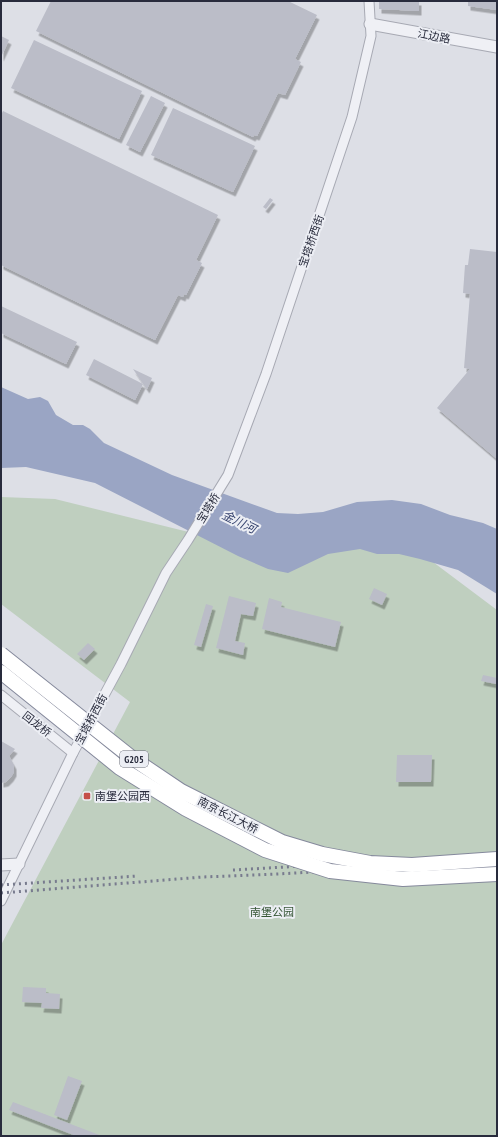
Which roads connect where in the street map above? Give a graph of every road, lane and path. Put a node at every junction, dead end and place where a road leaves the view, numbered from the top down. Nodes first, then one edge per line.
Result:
1 (369, 1) edge
2 (370, 24) junction
3 (497, 47) edge
4 (228, 475) joint
5 (188, 540) joint
6 (1, 654) edge
7 (1, 672) edge
8 (1, 695) edge
9 (73, 753) junction
10 (497, 859) edge
11 (19, 864) junction
12 (1, 865) edge
13 (497, 874) edge
14 (1, 901) edge

1 - 2 street, 宝塔桥西街
2 - 3 street, 江边路
2 - 4 street, 宝塔桥西街
4 - 5 street, 宝塔桥
5 - 9 street, 宝塔桥西街
6 - 10 highway, 南京长江大桥 / G205, bridge
7 - 13 highway, 南京长江大桥 / G205, bridge
8 - 9 street, 回龙桥
9 - 11 street, 宝塔桥西街
11 - 12 street
11 - 14 street, 宝塔桥西街

